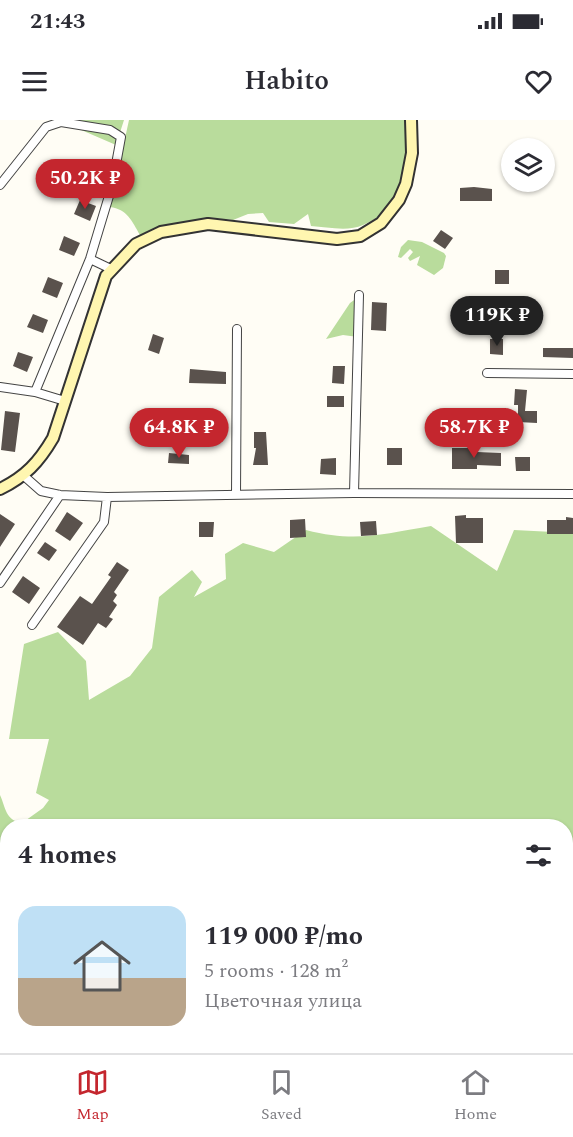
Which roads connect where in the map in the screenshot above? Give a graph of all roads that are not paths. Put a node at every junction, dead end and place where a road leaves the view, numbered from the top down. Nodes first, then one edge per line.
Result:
1 (411, 120) edge
2 (62, 121) edge
3 (0, 185) edge
4 (90, 259) junction
5 (111, 269) junction
6 (358, 294) dead end
7 (237, 330) dead end
8 (487, 373) dead end
9 (573, 374) edge
10 (0, 387) edge
11 (34, 392) junction
12 (65, 400) junction
13 (24, 476) junction
14 (0, 489) edge
15 (354, 493) junction
16 (573, 494) edge
17 (60, 495) junction
18 (236, 495) junction
19 (107, 497) junction
20 (0, 583) edge
21 (32, 625) dead end

1 - 5 street
2 - 3 street
2 - 4 street
4 - 5 street
4 - 11 street
5 - 12 street
6 - 15 street
7 - 18 street
8 - 9 street
10 - 11 street
11 - 12 street
12 - 13 street
13 - 14 street
13 - 17 street
15 - 16 street
15 - 18 street
17 - 19 street
17 - 20 street
18 - 19 street
19 - 21 street

